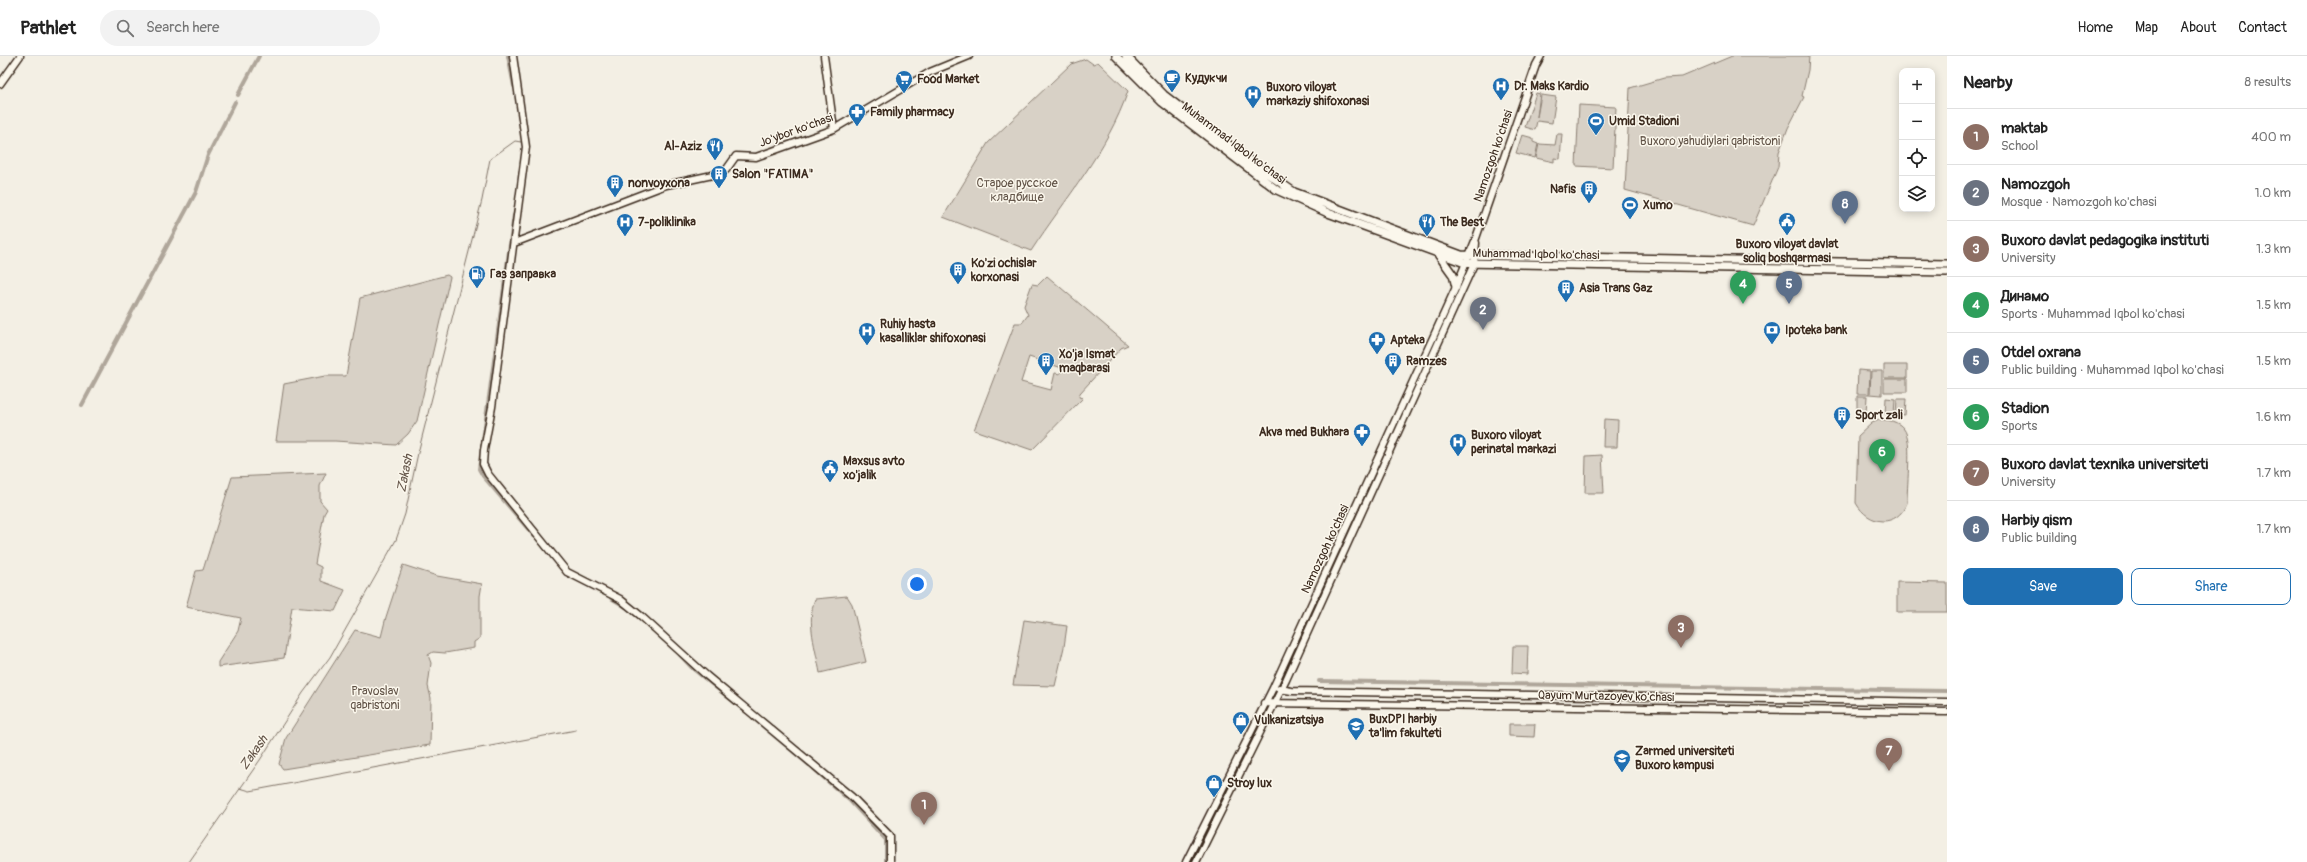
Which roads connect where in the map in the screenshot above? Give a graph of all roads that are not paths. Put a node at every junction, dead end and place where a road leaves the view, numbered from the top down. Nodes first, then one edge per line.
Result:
1 (20, 56) edge
2 (513, 56) edge
3 (824, 56) edge
4 (969, 56) edge
5 (1116, 56) edge
6 (1126, 56) edge
7 (1541, 56) edge
8 (0, 84) edge
9 (834, 130) junction
10 (1475, 242) junction
11 (514, 243) junction
12 (1438, 254) junction
13 (1468, 255) junction
14 (1476, 256) junction
15 (1465, 263) junction
16 (1474, 264) junction
17 (1947, 264) edge
18 (1947, 272) edge
19 (1456, 287) junction
20 (1375, 466) junction
21 (1381, 473) junction
22 (1272, 688) junction
23 (1281, 689) junction
24 (1499, 696) junction
25 (1794, 701) junction
26 (1808, 701) junction
27 (1947, 702) edge
28 (1264, 703) junction
29 (1273, 704) junction
30 (1499, 705) junction
31 (1794, 709) junction
32 (1808, 710) junction
33 (1947, 712) edge
34 (890, 862) edge
35 (1186, 862) edge
36 (1196, 862) edge

1 - 8 street
2 - 11 street
3 - 9 street
4 - 9 street, Jo'ybor ko'chasi
5 - 12 main road, Muhammad Iqbol ko'chasi
6 - 13 main road, Muhammad Iqbol ko'chasi
7 - 10 street, Namozgoh ko'chasi
9 - 11 street, Jo'ybor ko'chasi
10 - 13 street, Namozgoh ko'chasi
10 - 14 street, Namozgoh ko'chasi
11 - 34 street
12 - 15 main road, Muhammad Iqbol ko'chasi
12 - 19 main road
13 - 14 main road, Muhammad Iqbol ko'chasi
13 - 15 street, Namozgoh ko'chasi
14 - 16 street, Namozgoh ko'chasi
14 - 17 main road, Muhammad Iqbol ko'chasi
15 - 16 main road, Muhammad Iqbol ko'chasi
15 - 19 street, Namozgoh ko'chasi
16 - 18 main road, Muhammad Iqbol ko'chasi
16 - 21 street, Namozgoh ko'chasi
19 - 20 street, Namozgoh ko'chasi
20 - 21 street
20 - 22 street, Namozgoh ko'chasi
21 - 23 street, Namozgoh ko'chasi
22 - 23 street, Qayum Murtazoyev ko'chasi
22 - 28 street, Namozgoh ko'chasi
23 - 24 street, Qayum Murtazoyev ko'chasi
23 - 29 street, Namozgoh ko'chasi
24 - 25 street, Qayum Murtazoyev ko'chasi
24 - 30 street
25 - 26 street, Qayum Murtazoyev ko'chasi
25 - 31 street
26 - 27 street, Qayum Murtazoyev ko'chasi
26 - 32 street
28 - 29 street, Qayum Murtazoyev ko'chasi
28 - 35 street, Namozgoh ko'chasi
29 - 30 street, Qayum Murtazoyev ko'chasi
29 - 36 street, Namozgoh ko'chasi
30 - 31 street, Qayum Murtazoyev ko'chasi
31 - 32 street, Qayum Murtazoyev ko'chasi
32 - 33 street, Qayum Murtazoyev ko'chasi

